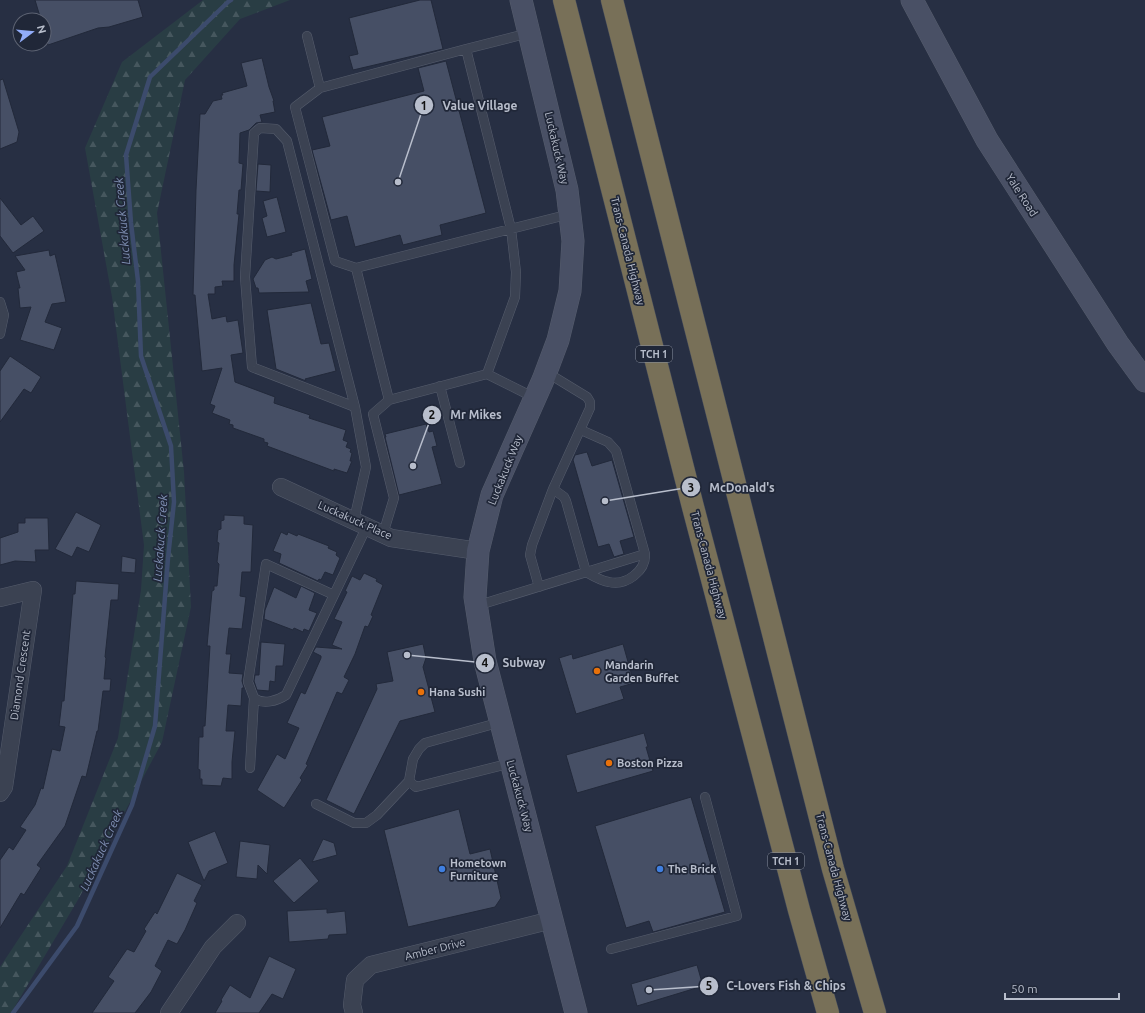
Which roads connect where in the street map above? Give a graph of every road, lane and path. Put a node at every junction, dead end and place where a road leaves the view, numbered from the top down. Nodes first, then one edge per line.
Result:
1 (521, 0) edge
2 (564, 0) edge
3 (612, 0) edge
4 (912, 0) edge
5 (529, 32) junction
6 (307, 36) dead end
7 (466, 49) junction
8 (320, 88) junction
9 (570, 214) junction
10 (511, 229) junction
11 (356, 268) junction
12 (0, 302) edge
13 (0, 334) edge
14 (546, 372) junction
15 (487, 374) junction
16 (1145, 381) edge
17 (440, 386) junction
18 (535, 398) junction
19 (389, 400) junction
20 (355, 407) junction
21 (581, 430) junction
22 (460, 463) dead end
23 (281, 486) dead end
24 (553, 489) junction
25 (361, 523) junction
26 (383, 534) junction
27 (478, 551) junction
28 (645, 554) junction
29 (586, 572) junction
30 (539, 587) junction
31 (334, 595) junction
32 (0, 598) edge
33 (476, 606) junction
34 (254, 698) junction
35 (501, 722) junction
36 (511, 763) junction
37 (250, 768) dead end
38 (409, 781) junction
39 (0, 793) edge
40 (705, 797) dead end
41 (316, 804) dead end
42 (552, 920) junction
43 (237, 923) dead end
44 (612, 949) dead end
45 (169, 1013) edge
46 (354, 1013) edge
47 (576, 1013) edge
48 (828, 1013) edge
49 (875, 1013) edge

1 - 5 street, Luckakuck Way
2 - 48 highway, Trans-Canada Highway / TCH 1
3 - 49 highway, Trans-Canada Highway
4 - 16 street, Yale Road
5 - 7 lane
5 - 9 street, Luckakuck Way
6 - 8 lane
7 - 8 lane
7 - 10 lane
8 - 11 lane
9 - 10 lane
9 - 14 street, Luckakuck Way
10 - 11 lane
10 - 15 lane
11 - 19 lane
12 - 13 lane
14 - 18 street, Luckakuck Way
14 - 21 lane
15 - 17 lane
15 - 18 lane
17 - 19 lane
17 - 22 lane
18 - 27 street, Luckakuck Way
19 - 26 lane
20 - 20 lane
20 - 25 lane
21 - 24 lane
21 - 28 lane
23 - 25 street, Luckakuck Place
24 - 29 lane
24 - 30 lane
25 - 26 street, Luckakuck Place
25 - 31 lane
26 - 27 street, Luckakuck Place
27 - 33 street, Luckakuck Way
28 - 29 lane
28 - 29 lane
29 - 30 lane
30 - 33 lane
31 - 34 lane
31 - 34 lane
32 - 39 street, Diamond Crescent
33 - 35 street, Luckakuck Way
34 - 37 lane
35 - 36 street, Luckakuck Way
35 - 38 lane
36 - 38 lane
36 - 42 street, Luckakuck Way
38 - 41 lane
40 - 44 lane
42 - 46 street, Amber Drive
42 - 47 street, Luckakuck Way
43 - 45 street

